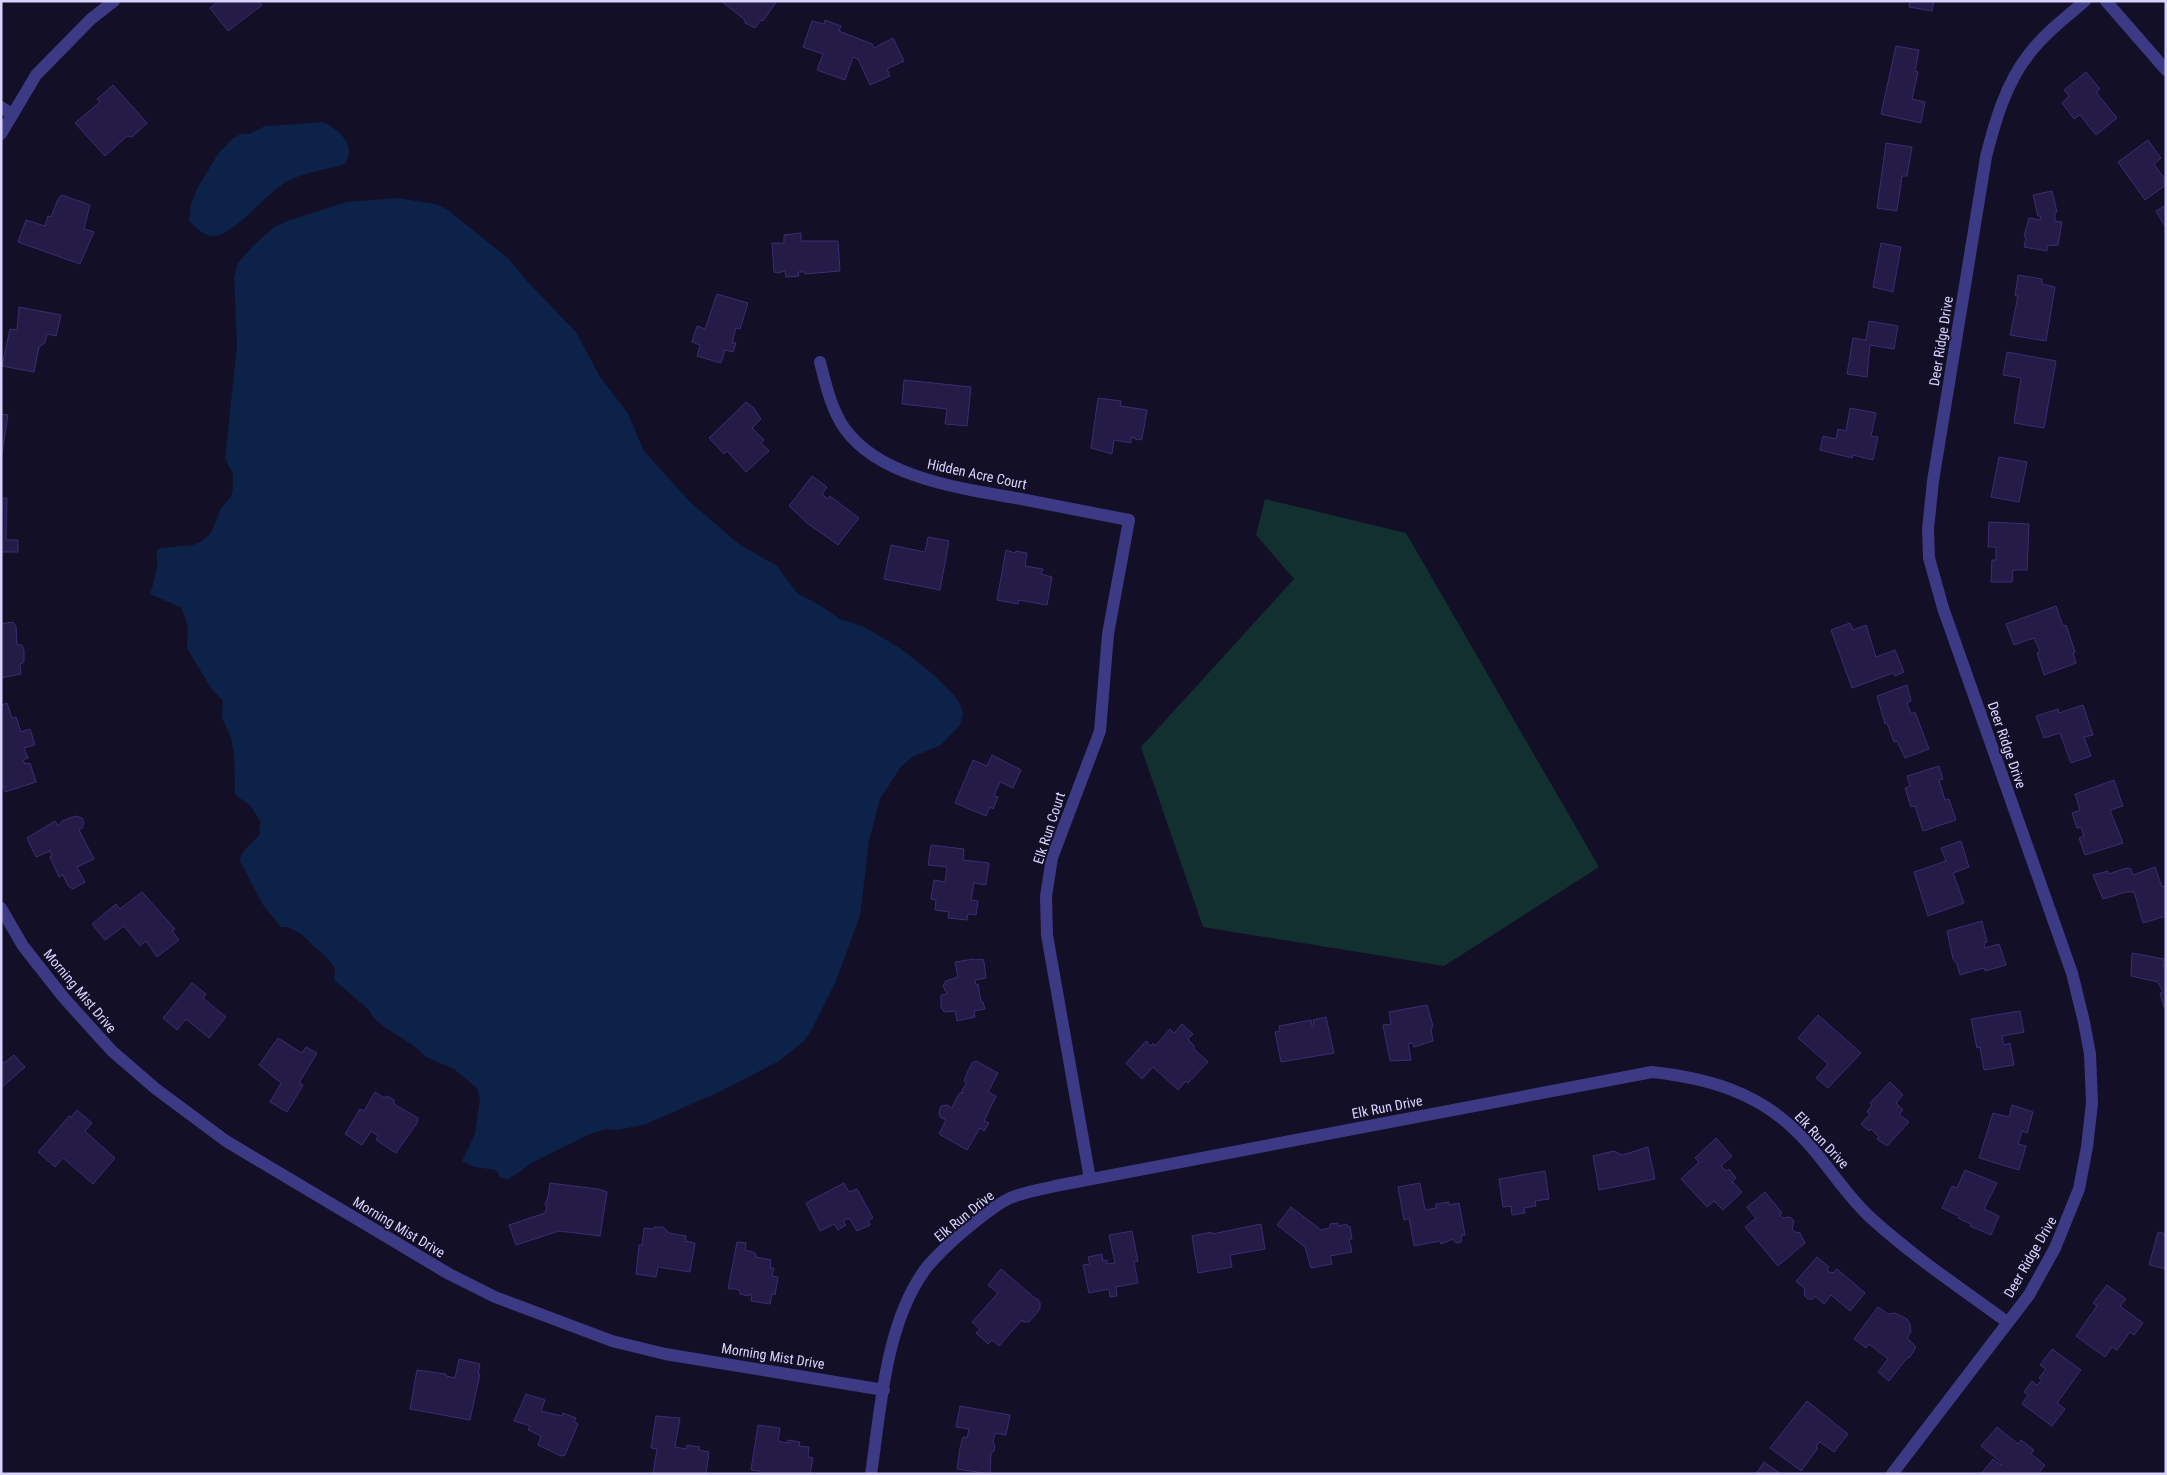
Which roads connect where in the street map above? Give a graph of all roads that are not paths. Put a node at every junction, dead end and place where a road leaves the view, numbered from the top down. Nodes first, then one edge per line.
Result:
1 (114, 1) edge
2 (2085, 1) edge
3 (2106, 1) edge
4 (2166, 70) edge
5 (1, 107) edge
6 (12, 114) junction
7 (1, 134) edge
8 (820, 362) dead end
9 (1129, 520) joint
10 (1, 908) edge
11 (1090, 1179) junction
12 (2007, 1322) junction
13 (884, 1390) junction
14 (871, 1474) edge
15 (1892, 1474) edge

1 - 6 street
2 - 12 street, Deer Ridge Drive
3 - 4 street
5 - 6 street
6 - 7 street
8 - 9 street, Hidden Acre Court
9 - 11 street, Elk Run Court
10 - 13 street, Morning Mist Drive
11 - 12 street, Elk Run Drive
11 - 13 street, Elk Run Drive
12 - 15 street, Deer Ridge Drive
13 - 14 street, Elk Run Drive

